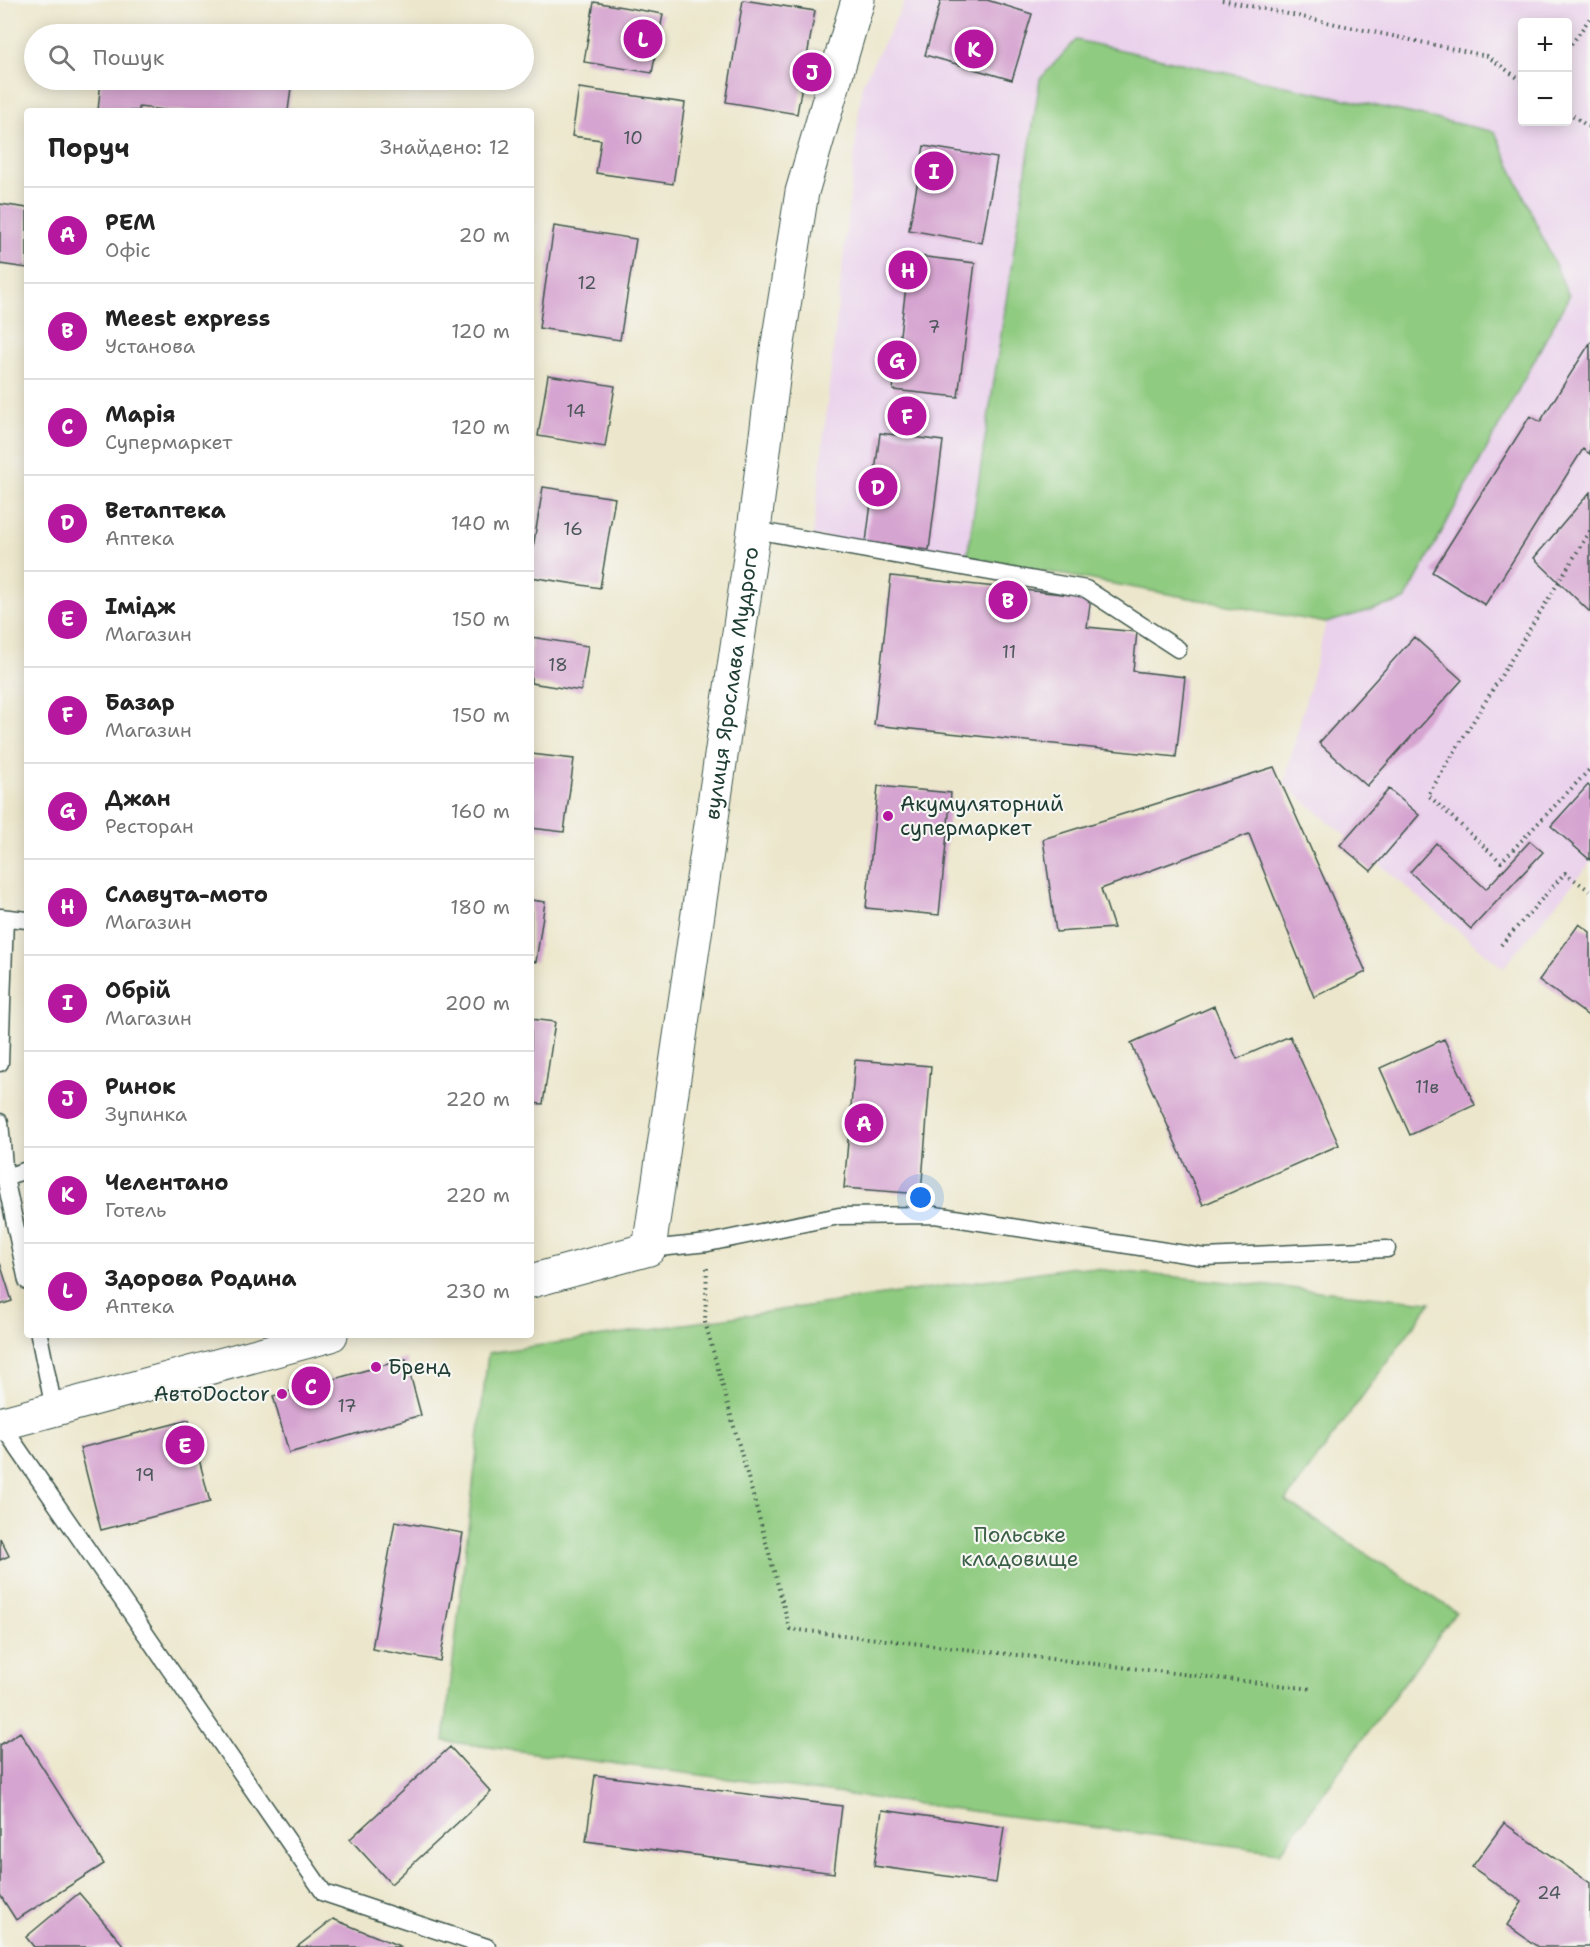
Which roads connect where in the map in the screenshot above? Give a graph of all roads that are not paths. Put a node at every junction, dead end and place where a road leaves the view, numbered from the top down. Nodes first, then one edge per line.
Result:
1 (858, 0) edge
2 (754, 530) junction
3 (1178, 649) dead end
4 (3, 918) edge
5 (24, 920) edge
6 (0, 1063) edge
7 (0, 1122) edge
8 (24, 1171) edge
9 (5, 1177) junction
10 (1387, 1249) dead end
11 (649, 1250) junction
12 (24, 1267) edge
13 (534, 1280) edge
14 (40, 1338) edge
15 (320, 1338) edge
16 (54, 1409) junction
17 (0, 1424) edge
18 (487, 1947) edge

1 - 2 street, вулиця Ярослава Мудрого
2 - 3 lane
2 - 11 street, вулиця Ярослава Мудрого
4 - 5 lane
4 - 6 lane
7 - 9 lane
8 - 9 lane
9 - 12 lane
10 - 11 lane
11 - 13 street
14 - 16 lane
15 - 16 street
16 - 17 street
17 - 18 lane

